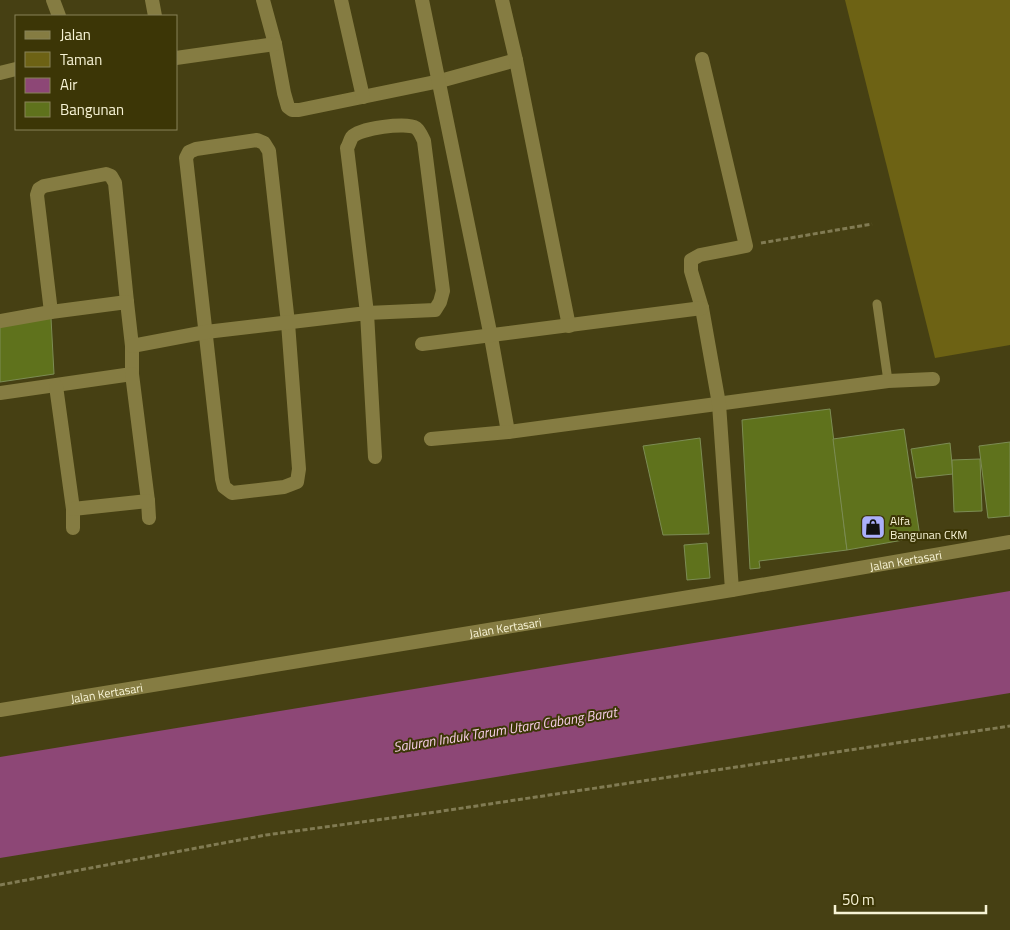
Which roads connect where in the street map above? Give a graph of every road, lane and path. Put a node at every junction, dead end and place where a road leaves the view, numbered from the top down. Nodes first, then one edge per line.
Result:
1 (53, 0) edge
2 (152, 0) edge
3 (264, 0) edge
4 (341, 0) edge
5 (422, 0) edge
6 (502, 0) edge
7 (59, 15) edge
8 (155, 15) edge
9 (275, 44) junction
10 (178, 58) edge
11 (702, 59) dead end
12 (516, 60) junction
13 (15, 69) edge
14 (0, 73) edge
15 (440, 81) junction
16 (363, 97) junction
17 (872, 224) dead end
18 (746, 246) junction
19 (127, 302) junction
20 (877, 304) dead end
21 (702, 308) junction
22 (51, 312) junction
23 (367, 313) junction
24 (0, 321) edge
25 (288, 323) junction
26 (569, 326) junction
27 (206, 332) junction
28 (491, 337) junction
29 (422, 344) dead end
30 (132, 346) junction
31 (132, 374) junction
32 (933, 378) dead end
33 (888, 381) junction
34 (56, 386) junction
35 (0, 393) edge
36 (719, 404) junction
37 (508, 432) junction
38 (431, 438) dead end
39 (375, 457) dead end
40 (148, 501) junction
41 (73, 508) junction
42 (149, 518) dead end
43 (73, 528) dead end
44 (1010, 542) edge
45 (732, 590) junction
46 (0, 710) edge
47 (1010, 726) edge
48 (0, 885) edge

1 - 7 street
2 - 8 street
3 - 9 street
4 - 16 street
5 - 15 street
6 - 12 street
9 - 10 street
9 - 16 street
11 - 18 street
12 - 15 street
12 - 26 street
13 - 14 street
15 - 16 street
15 - 28 street
17 - 18 path
18 - 21 street
19 - 22 street
19 - 22 street
19 - 30 street
20 - 33 lane
21 - 26 street
21 - 36 street
22 - 24 street
23 - 23 street
23 - 25 street
23 - 39 street
25 - 27 street
25 - 27 street
25 - 27 street
26 - 28 street
27 - 30 street
28 - 29 street
28 - 37 street
30 - 31 street
31 - 34 street
31 - 40 street
32 - 33 street
33 - 36 street
34 - 35 street
34 - 41 street
36 - 37 street
36 - 45 street
37 - 38 street
40 - 41 street
40 - 42 street
41 - 43 street
44 - 45 street, Jalan Kertasari
45 - 46 street, Jalan Kertasari
47 - 48 path

